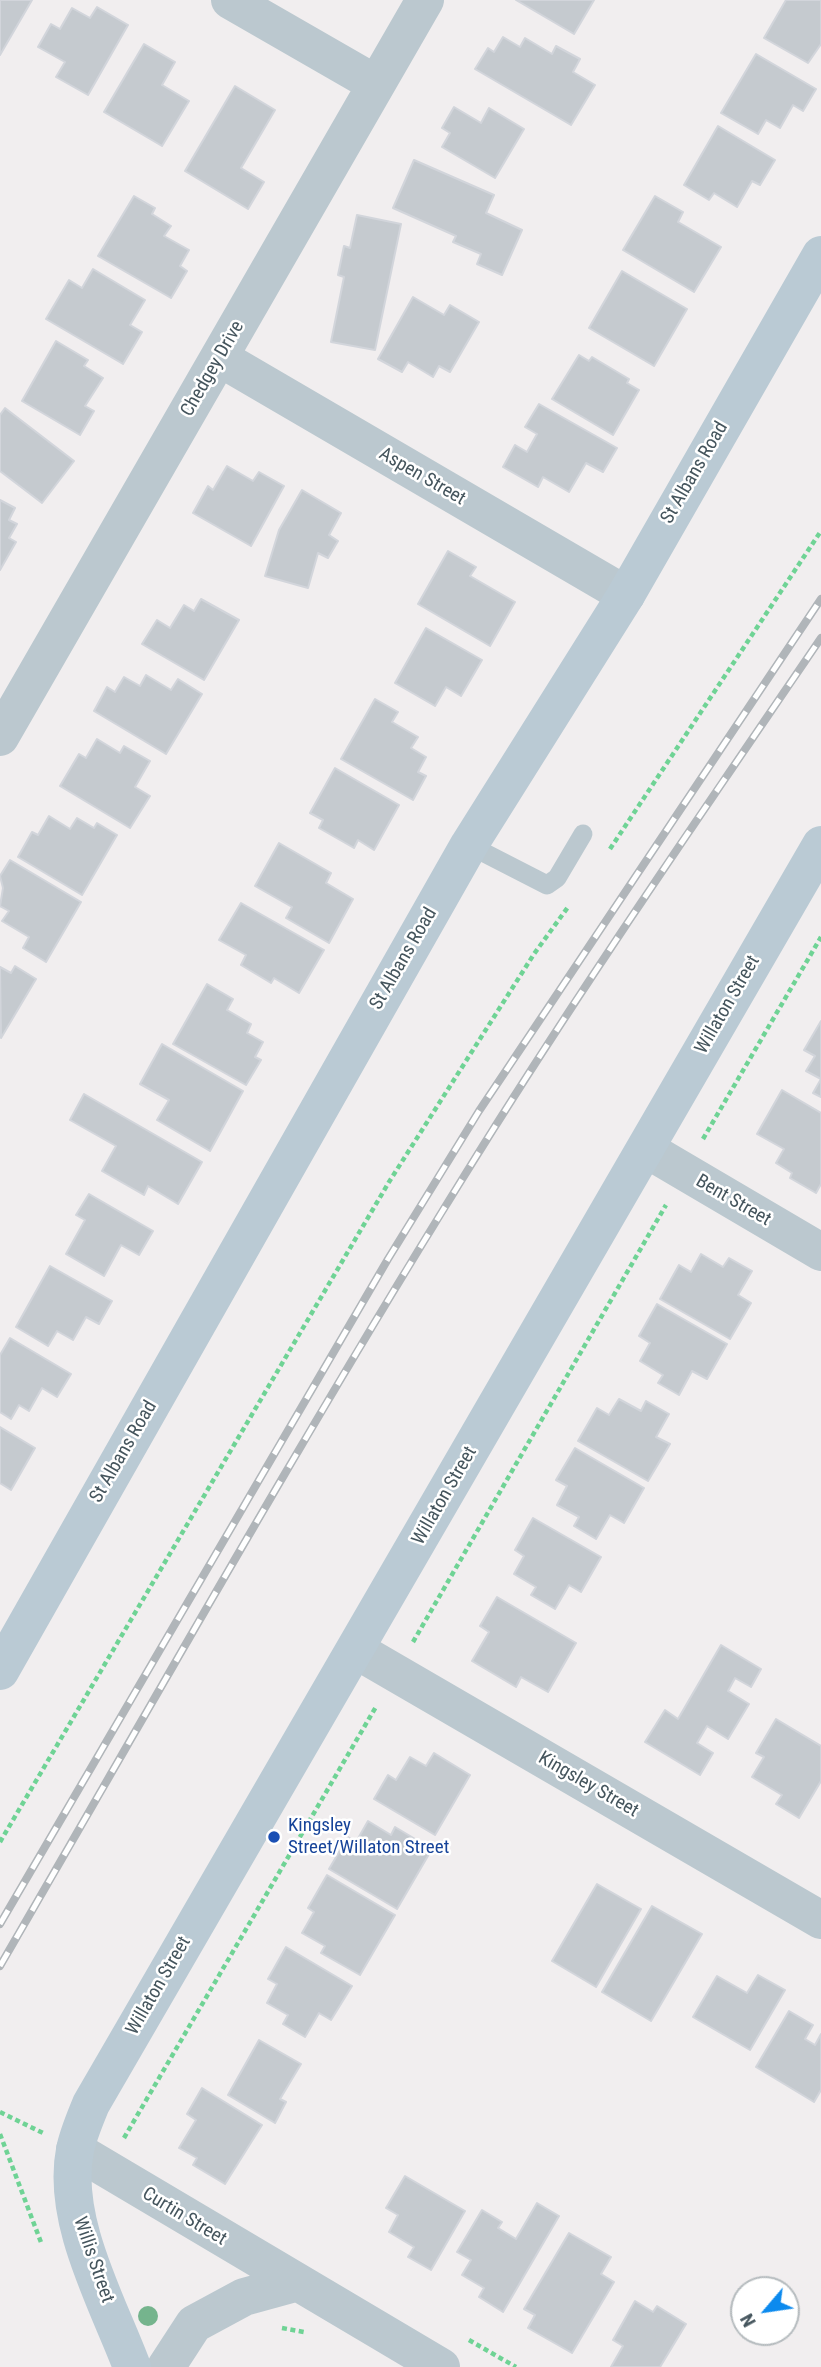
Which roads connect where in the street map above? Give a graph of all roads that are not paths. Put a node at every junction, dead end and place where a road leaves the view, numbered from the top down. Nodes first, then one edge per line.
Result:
1 (230, 0) edge
2 (425, 0) edge
3 (376, 84) junction
4 (821, 255) edge
5 (220, 358) junction
6 (626, 594) junction
7 (0, 737) edge
8 (583, 834) dead end
9 (470, 845) junction
10 (821, 845) edge
11 (646, 1149) junction
12 (821, 1252) edge
13 (356, 1650) junction
14 (0, 1671) edge
15 (821, 1920) edge
16 (75, 2150) junction
17 (295, 2283) junction
18 (132, 2367) edge
19 (166, 2367) edge
20 (441, 2367) edge

1 - 3 street
2 - 3 street, Chedgey Drive
3 - 5 street, Chedgey Drive
4 - 6 street, St Albans Road
5 - 6 street, Aspen Street
5 - 7 street, Chedgey Drive
6 - 9 street, St Albans Road
8 - 9 lane
9 - 14 street, St Albans Road
10 - 11 street, Willaton Street
11 - 12 street, Bent Street
11 - 13 street, Willaton Street
13 - 15 street, Kingsley Street
13 - 16 street, Willaton Street
16 - 17 street, Curtin Street
16 - 18 street, Willis Street
17 - 19 street
17 - 20 street, Curtin Street

